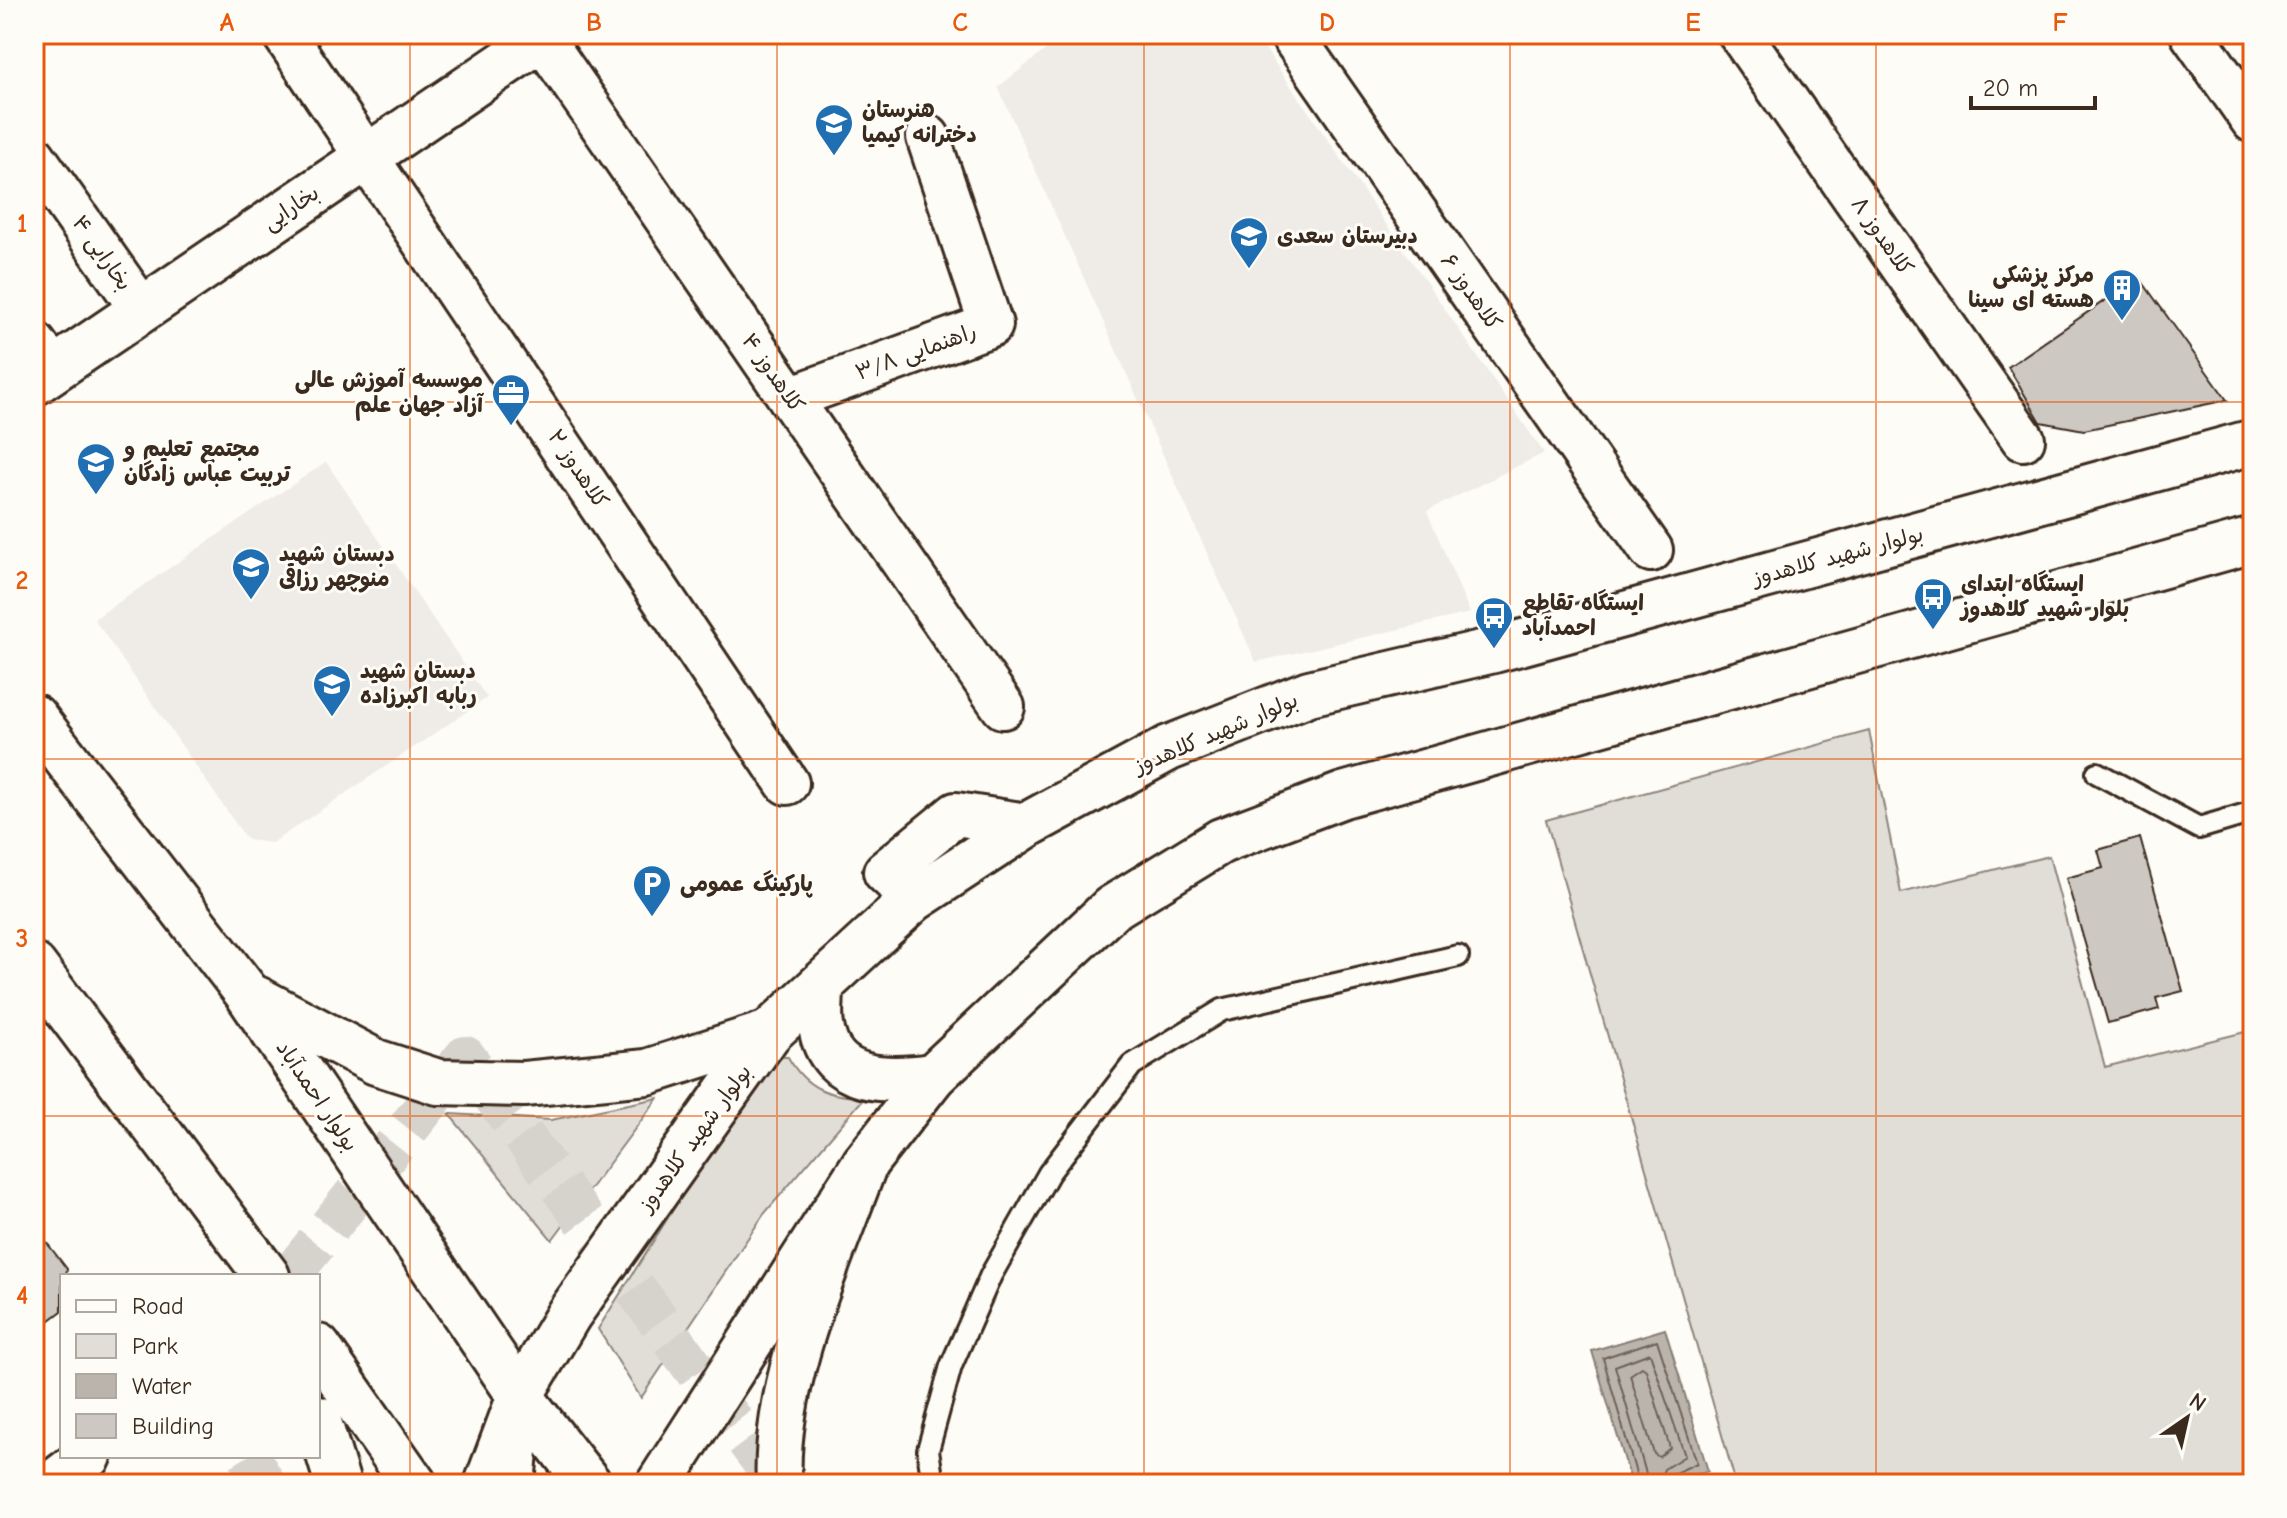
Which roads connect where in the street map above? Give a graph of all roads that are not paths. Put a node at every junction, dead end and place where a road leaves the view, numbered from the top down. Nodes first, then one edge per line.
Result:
1 (284, 34) edge
2 (1291, 34) edge
3 (1740, 34) edge
4 (2192, 34) edge
5 (543, 35) edge
6 (2253, 121) edge
7 (928, 137) dead end
8 (369, 155) junction
9 (34, 157) edge
10 (142, 310) junction
11 (41, 365) edge
12 (790, 398) junction
13 (2023, 439) dead end
14 (2253, 442) edge
15 (2253, 540) edge
16 (1651, 550) dead end
17 (1003, 707) dead end
18 (34, 717) edge
19 (2097, 773) dead end
20 (787, 783) dead end
21 (2253, 812) edge
22 (1458, 956) dead end
23 (34, 966) edge
24 (821, 988) junction
25 (247, 993) junction
26 (769, 1033) junction
27 (933, 1076) junction
28 (865, 1163) junction
29 (265, 1274) edge
30 (320, 1350) edge
31 (520, 1396) junction
32 (320, 1426) edge
33 (86, 1458) edge
34 (52, 1484) edge
35 (338, 1484) edge
36 (414, 1484) edge
37 (487, 1484) edge
38 (512, 1484) edge
39 (589, 1484) edge
40 (659, 1484) edge
41 (779, 1484) edge
42 (933, 1484) edge

1 - 8 street, کلاهدوز ۲
2 - 16 street, کلاهدوز ۶
3 - 13 street, کلاهدوز ۸
4 - 6 street
5 - 8 main road, بخارایی
5 - 12 street, کلاهدوز ۴
7 - 12 street, راهنمایی ۳/۸
8 - 10 main road, بخارایی
8 - 20 street, کلاهدوز ۲
9 - 10 street, بخارایی ۴
10 - 11 main road, بخارایی
12 - 17 street, کلاهدوز ۴
14 - 24 main road, بولوار شهید کلاهدوز
15 - 27 main road
18 - 25 main road, بولوار احمدآباد
19 - 21 lane
22 - 42 lane
23 - 29 main road
24 - 26 main road, بولوار شهید کلاهدوز
24 - 27 main road
25 - 26 main road
25 - 31 main road, بولوار احمدآباد
26 - 31 main road, بولوار شهید کلاهدوز
27 - 28 main road
28 - 40 main road
28 - 41 main road
30 - 36 main road
31 - 37 main road, بولوار شهید کلاهدوز
31 - 38 main road
31 - 39 main road, بولوار احمدآباد
32 - 35 main road
33 - 34 main road

